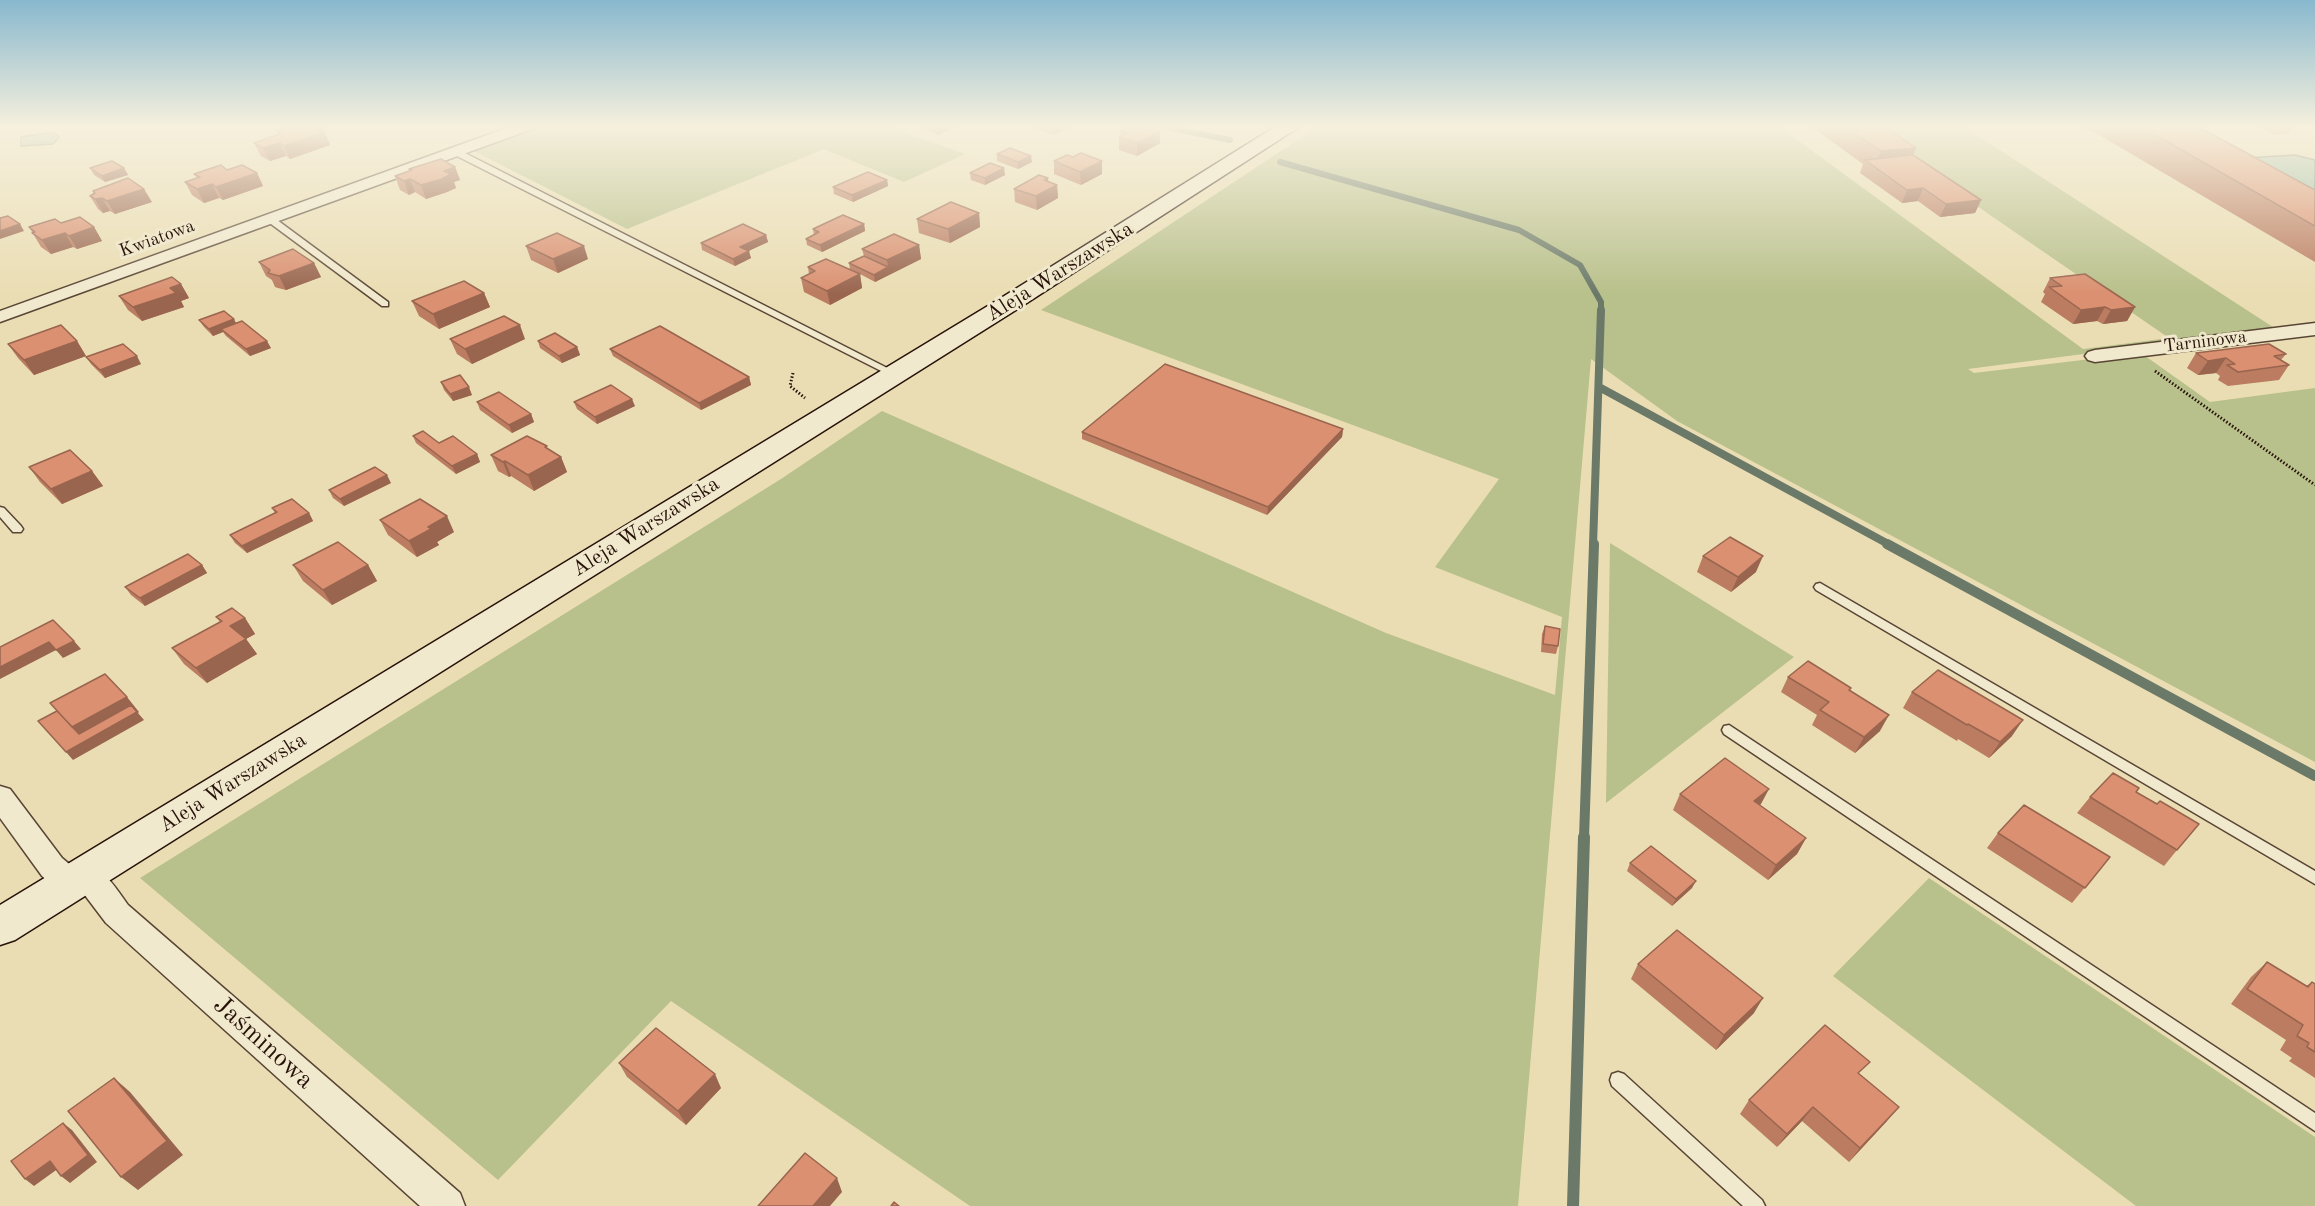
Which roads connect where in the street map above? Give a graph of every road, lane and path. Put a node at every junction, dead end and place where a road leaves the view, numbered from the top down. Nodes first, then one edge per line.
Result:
1 (375, 181) edge
2 (514, 181) edge
3 (1202, 181) edge
4 (270, 219) junction
5 (385, 304) dead end
6 (0, 317) edge
7 (2315, 329) edge
8 (2127, 352) junction
9 (2095, 356) dead end
10 (793, 373) dead end
11 (894, 375) junction
12 (808, 401) dead end
13 (2315, 485) edge
14 (0, 510) edge
15 (17, 529) dead end
16 (1820, 587) dead end
17 (1729, 730) dead end
18 (0, 797) edge
19 (2315, 878) edge
20 (77, 879) junction
21 (0, 927) edge
22 (1618, 1080) dead end
23 (2315, 1123) edge
24 (447, 1206) edge
25 (1756, 1206) edge

1 - 4 street, Kwiatowa
2 - 11 lane
3 - 11 street, Aleja Warszawska
4 - 5 lane
4 - 6 street, Kwiatowa
7 - 8 street, Tarninowa
8 - 9 street, Tarninowa
8 - 13 path
10 - 12 path
11 - 20 street, Aleja Warszawska
14 - 15 lane
16 - 19 lane
17 - 23 lane
18 - 20 street, Jaśminowa
20 - 21 street, Aleja Warszawska
20 - 24 street, Jaśminowa
22 - 25 lane

